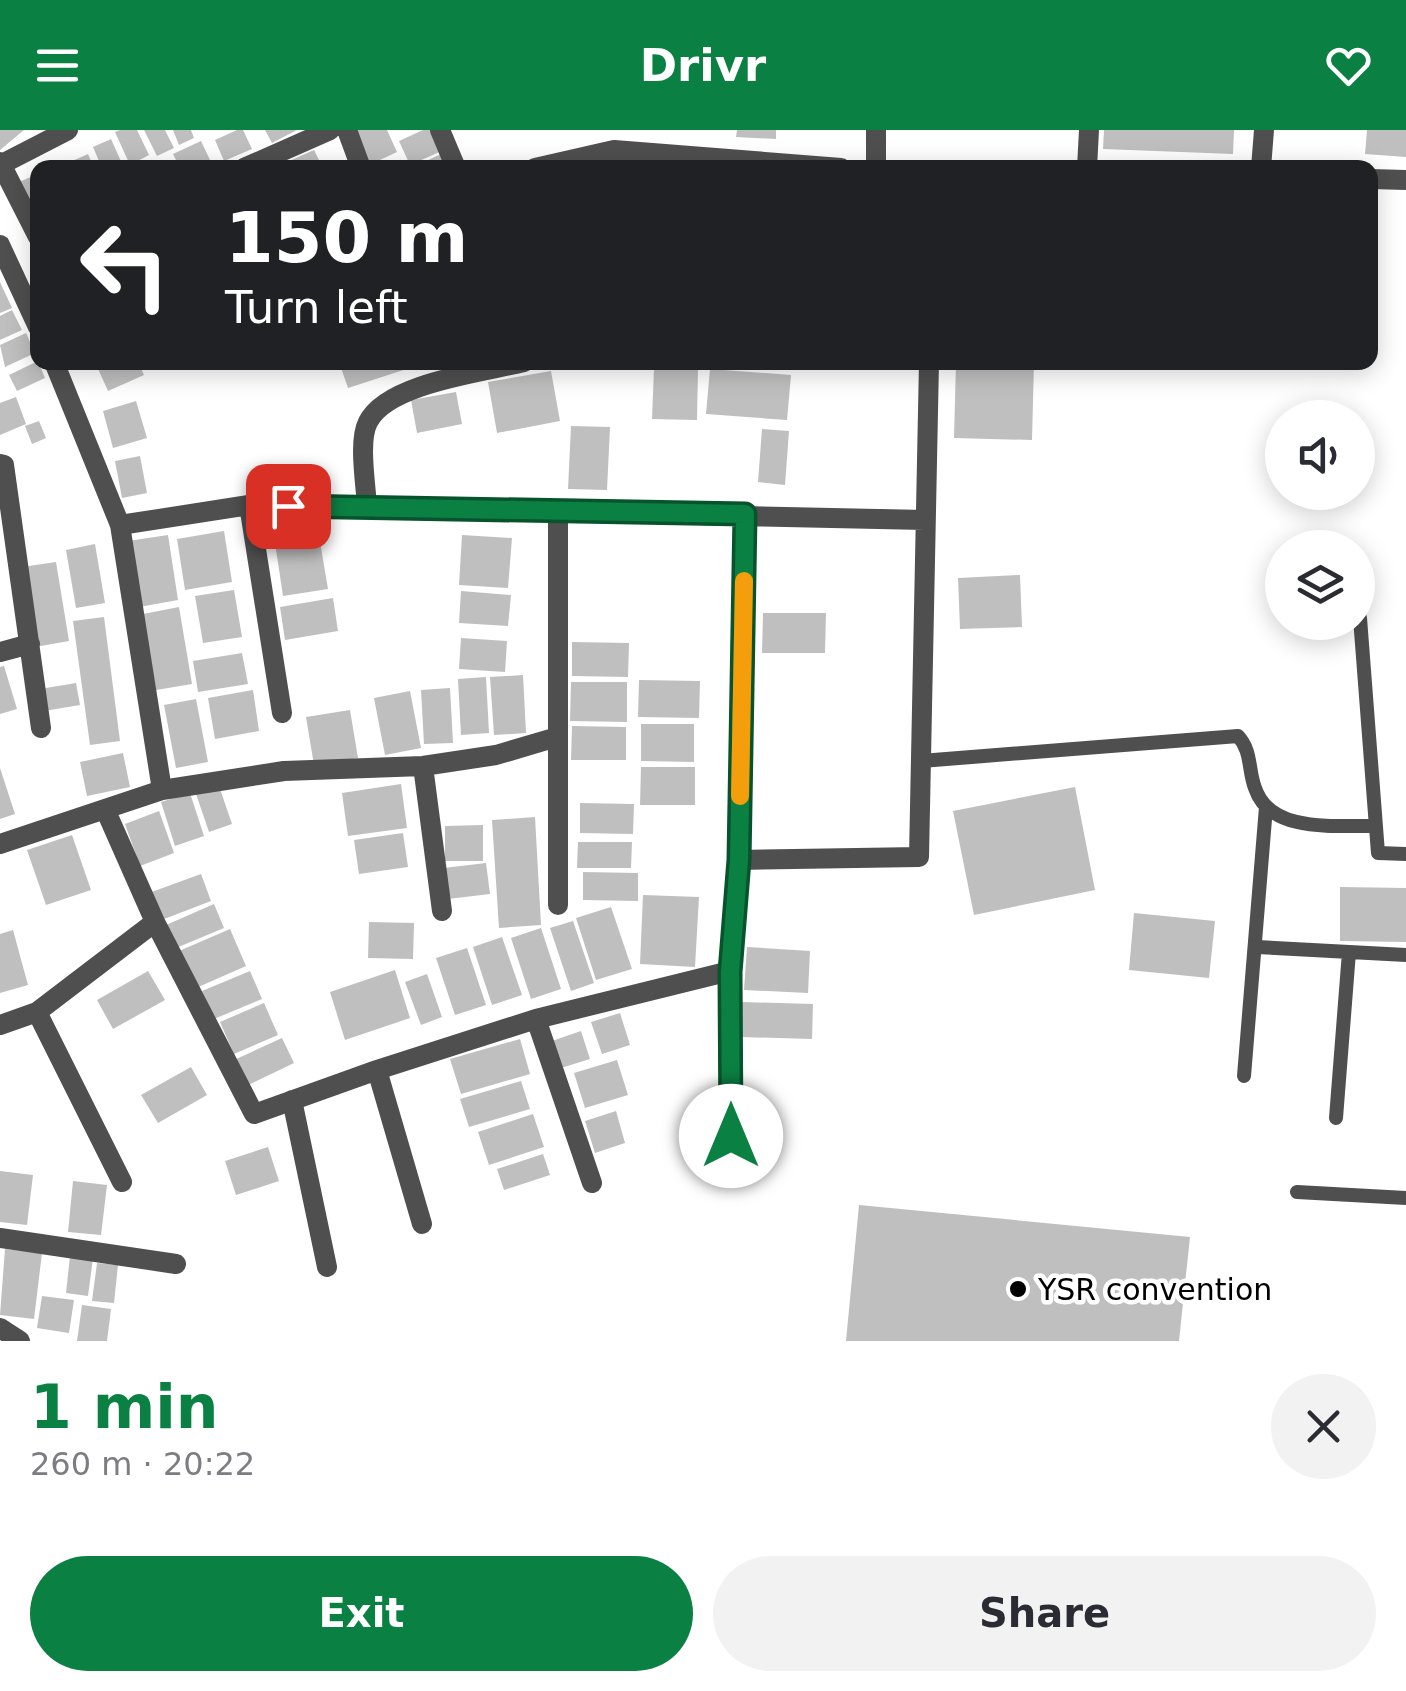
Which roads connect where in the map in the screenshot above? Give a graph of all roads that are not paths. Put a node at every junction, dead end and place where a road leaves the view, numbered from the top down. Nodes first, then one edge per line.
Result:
1 (68, 130) edge
2 (330, 130) edge
3 (346, 130) edge
4 (440, 130) edge
5 (640, 130) edge
6 (876, 130) edge
7 (1089, 130) edge
8 (1264, 130) edge
9 (639, 152) junction
10 (262, 160) edge
11 (359, 160) edge
12 (453, 160) edge
13 (570, 160) edge
14 (718, 160) edge
15 (876, 160) edge
16 (1087, 160) edge
17 (1262, 160) edge
18 (1, 164) edge
19 (1378, 179) edge
20 (1406, 180) edge
21 (30, 221) edge
22 (0, 246) edge
23 (30, 310) edge
24 (57, 370) edge
25 (491, 370) edge
26 (929, 370) edge
27 (0, 464) edge
28 (249, 505) junction
29 (367, 507) junction
30 (558, 511) junction
31 (745, 514) junction
32 (925, 520) junction
33 (120, 524) junction
34 (1362, 640) edge
35 (30, 644) junction
36 (0, 652) edge
37 (282, 713) dead end
38 (42, 728) dead end
39 (557, 737) junction
40 (921, 761) junction
41 (423, 766) junction
42 (162, 790) junction
43 (1266, 808) junction
44 (105, 809) junction
45 (1376, 826) junction
46 (0, 844) edge
47 (1406, 854) edge
48 (739, 860) junction
49 (558, 905) dead end
50 (442, 912) dead end
51 (156, 922) junction
52 (1257, 946) junction
53 (1348, 952) junction
54 (1406, 955) edge
55 (730, 972) junction
56 (37, 1012) junction
57 (536, 1019) junction
58 (0, 1025) edge
59 (377, 1070) junction
60 (1244, 1076) dead end
61 (292, 1100) junction
62 (1336, 1118) dead end
63 (731, 1136) dead end
64 (122, 1182) dead end
65 (592, 1183) dead end
66 (1297, 1192) dead end
67 (1406, 1198) edge
68 (422, 1224) dead end
69 (0, 1238) edge
70 (176, 1264) dead end
71 (326, 1267) dead end
72 (0, 1328) edge
73 (20, 1341) edge

1 - 18 street
2 - 10 street
3 - 11 street
4 - 12 street
5 - 9 street
6 - 15 street
7 - 16 street
8 - 17 street
9 - 13 street
9 - 14 street
18 - 21 street
19 - 20 street
22 - 23 street
24 - 33 street
25 - 29 street
26 - 32 street
27 - 35 street
28 - 29 street
28 - 33 street
28 - 37 street
29 - 30 street
30 - 31 street
30 - 39 street
31 - 32 street
31 - 48 street
32 - 40 street
33 - 42 street
34 - 45 lane
35 - 36 street
35 - 38 street
39 - 41 street
39 - 49 street
40 - 43 lane
40 - 48 street
41 - 42 street
41 - 50 street
42 - 44 street
43 - 45 lane
43 - 52 lane
44 - 46 street
44 - 51 street
45 - 47 lane
48 - 55 street
51 - 56 street
51 - 61 street
52 - 53 lane
52 - 60 lane
53 - 54 lane
53 - 62 lane
55 - 57 street
55 - 63 street
56 - 58 street
56 - 64 street
57 - 59 street
57 - 65 street
59 - 61 street
59 - 68 street
61 - 71 street
66 - 67 lane
69 - 70 street
72 - 73 street

